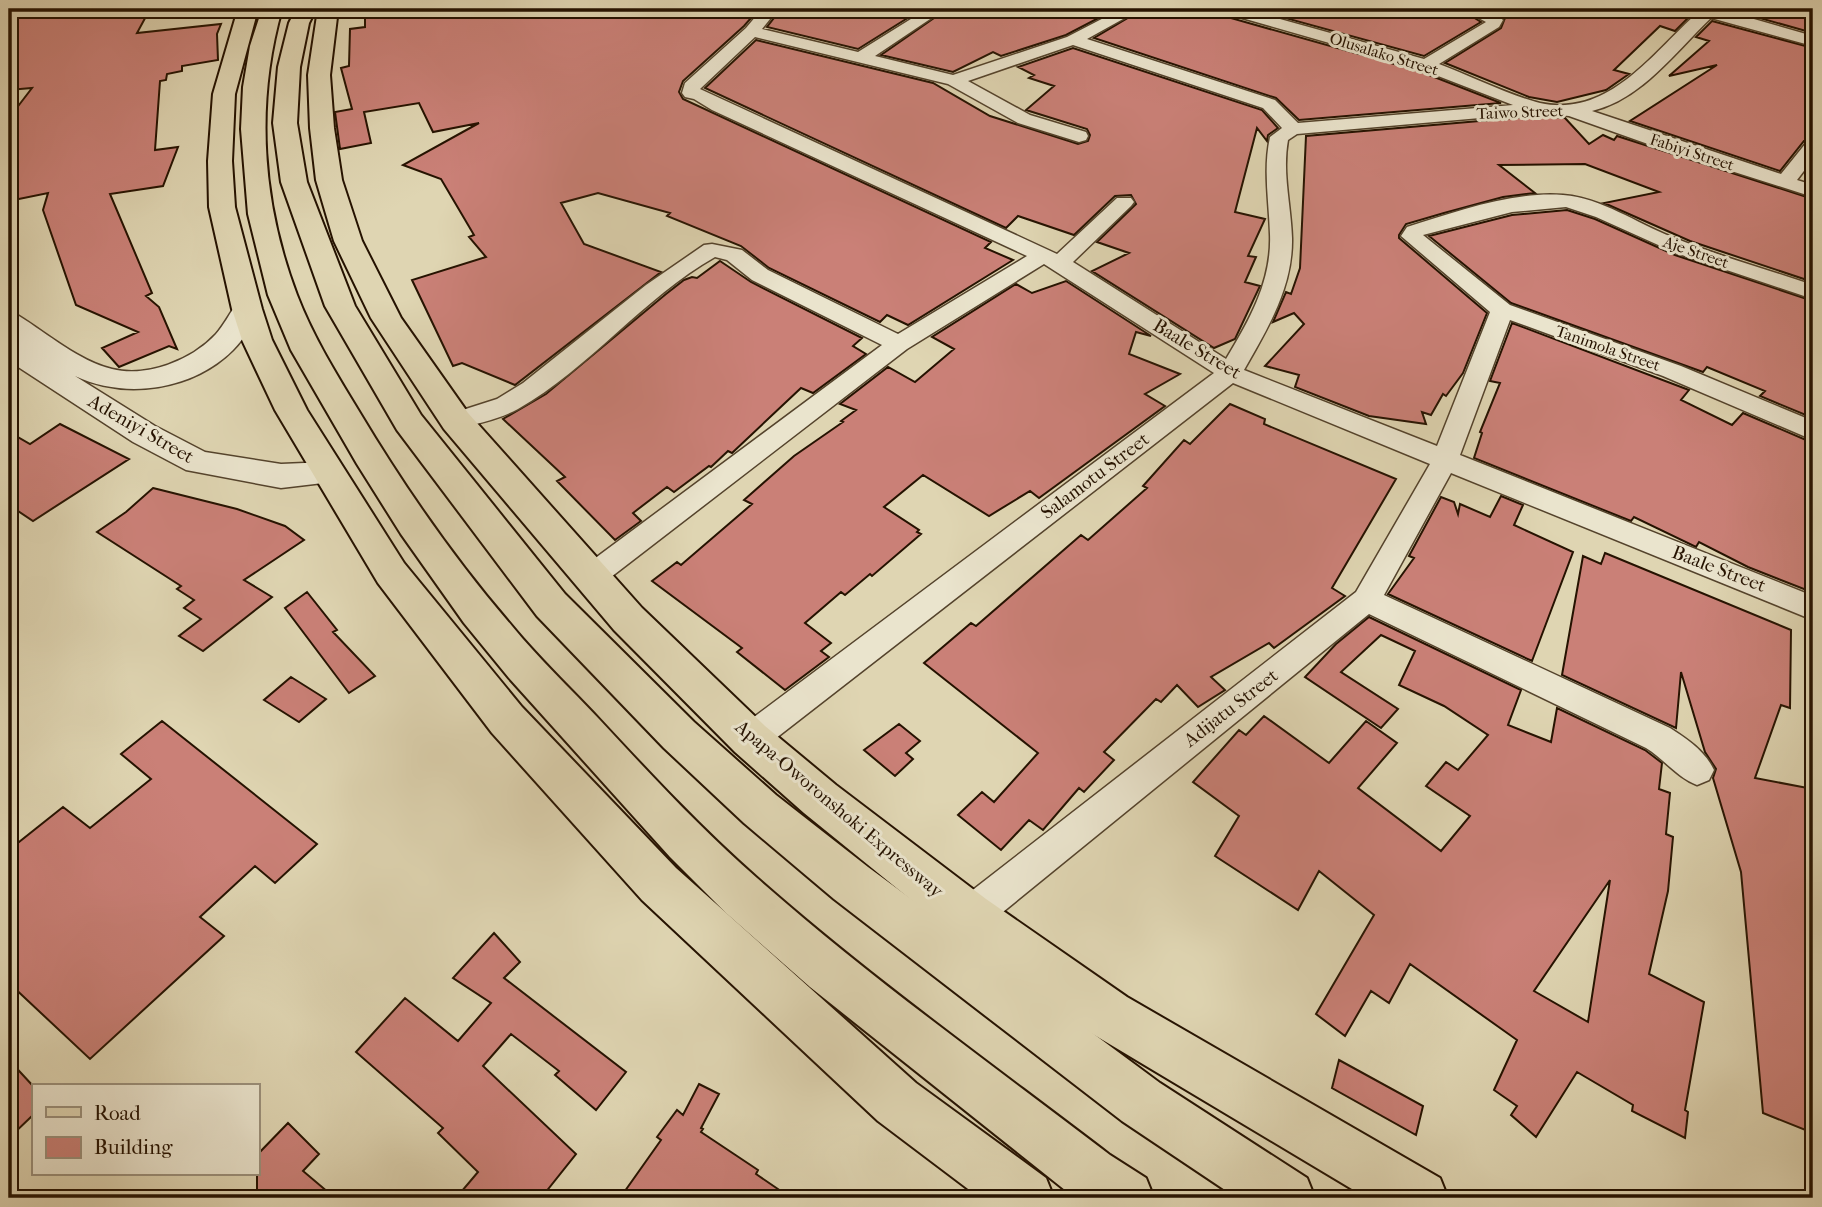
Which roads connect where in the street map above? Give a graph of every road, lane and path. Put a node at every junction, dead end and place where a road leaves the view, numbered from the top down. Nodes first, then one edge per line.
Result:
1 (248, 9) edge
2 (272, 9) edge
3 (306, 9) edge
4 (328, 9) edge
5 (770, 9) edge
6 (937, 9) edge
7 (1133, 9) edge
8 (1227, 9) edge
9 (1470, 9) edge
10 (1705, 10) edge
11 (752, 31) junction
12 (1073, 40) junction
13 (1813, 41) edge
14 (863, 56) junction
15 (1426, 65) junction
16 (954, 80) junction
17 (1538, 108) junction
18 (1571, 110) junction
19 (1293, 129) junction
20 (1079, 136) dead end
21 (1813, 147) edge
22 (1785, 182) junction
23 (1813, 191) edge
24 (1124, 202) dead end
25 (1418, 242) joint
26 (1051, 259) junction
27 (1813, 292) edge
28 (247, 309) junction
29 (1502, 310) junction
30 (9, 321) edge
31 (899, 344) junction
32 (9, 348) edge
33 (1230, 373) junction
34 (456, 421) junction
35 (1813, 431) edge
36 (1445, 460) junction
37 (328, 473) junction
38 (592, 576) junction
39 (1366, 600) junction
40 (1813, 608) edge
41 (750, 739) junction
42 (1697, 770) dead end
43 (969, 916) junction
44 (1026, 1198) edge
45 (1126, 1198) edge
46 (1287, 1198) edge
47 (1420, 1198) edge

1 - 28 main road
2 - 45 main road
3 - 46 main road
4 - 34 main road, Apapa-Oworonshoki Expressway
5 - 11 street
6 - 14 street
7 - 12 street
8 - 15 street, Olusalako Street
9 - 15 street
10 - 13 street
10 - 18 street, Taiwo Street
11 - 14 street
11 - 26 street, Baale Street
12 - 16 street
12 - 19 street
14 - 16 street
15 - 17 street, Olusalako Street
16 - 20 street
17 - 18 street, Taiwo Street
17 - 19 street, Taiwo Street
18 - 22 street, Fabiyi Street
19 - 33 street, Salamotu Street
21 - 22 street
22 - 23 street, Fabiyi Street
24 - 26 street
25 - 27 street, Aje Street
25 - 29 street, Tanimola Street
26 - 31 street
26 - 33 street, Baale Street
28 - 30 street, Adeniyi Street
28 - 37 main road
29 - 35 street, Tanimola Street
29 - 36 street, Adijatu Street
31 - 34 street
31 - 38 street
32 - 37 street, Adeniyi Street
33 - 36 street, Baale Street
33 - 41 street, Salamotu Street
34 - 38 main road, Apapa-Oworonshoki Expressway
36 - 39 street, Adijatu Street
36 - 40 street, Baale Street
37 - 44 main road
38 - 41 main road, Apapa-Oworonshoki Expressway
39 - 42 street
39 - 43 street, Adijatu Street
41 - 43 main road, Apapa-Oworonshoki Expressway
43 - 47 main road, Apapa-Oworonshoki Expressway

